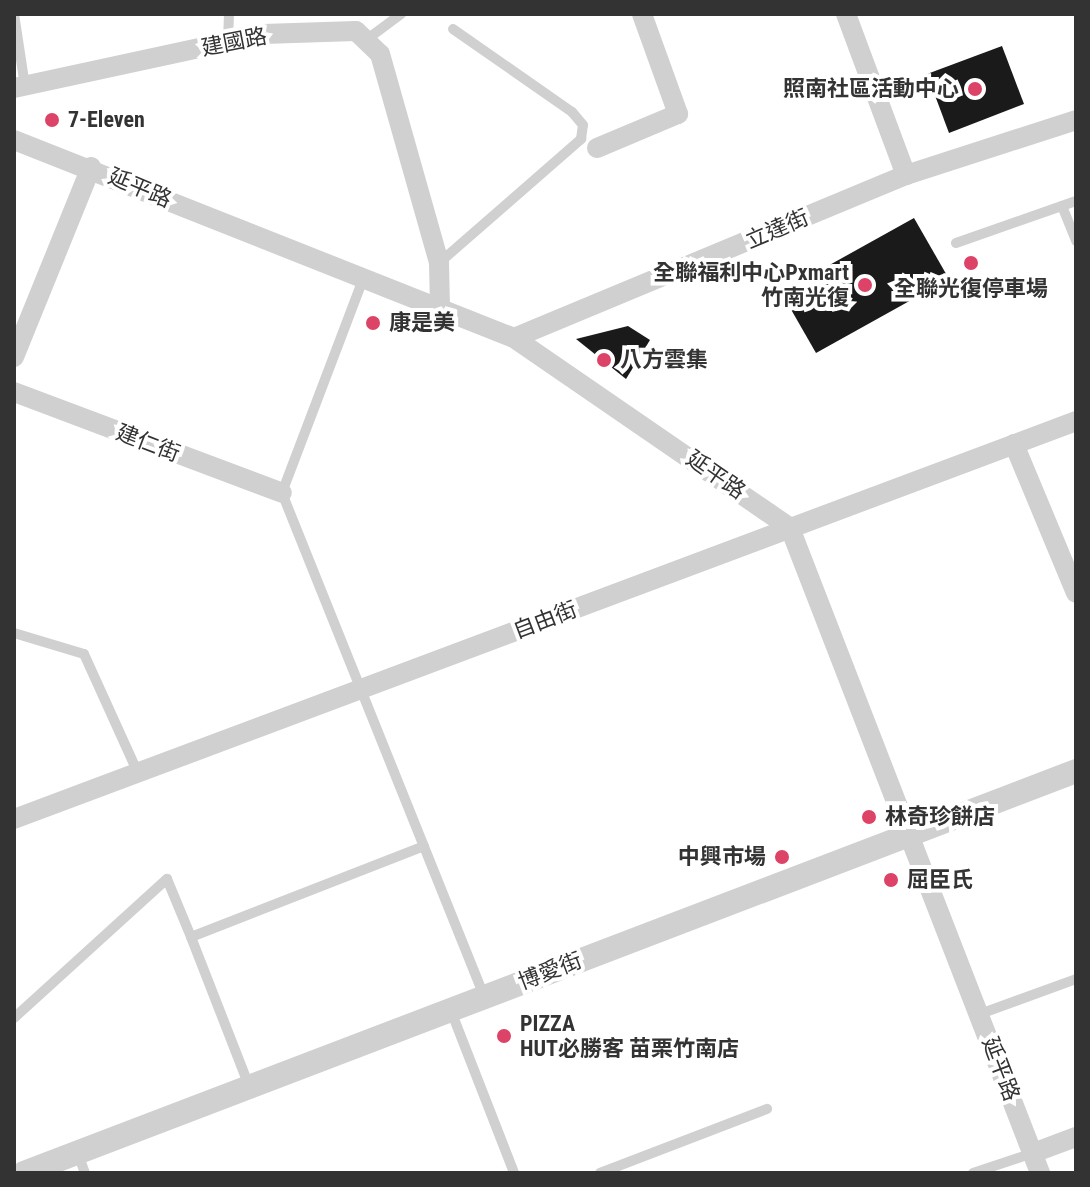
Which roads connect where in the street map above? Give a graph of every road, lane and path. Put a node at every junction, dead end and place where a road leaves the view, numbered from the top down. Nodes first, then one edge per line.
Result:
1 (14, 14) edge
2 (229, 14) edge
3 (401, 14) edge
4 (642, 14) edge
5 (846, 14) edge
6 (453, 29) dead end
7 (366, 40) junction
8 (228, 42) junction
9 (20, 87) edge
10 (1076, 120) edge
11 (14, 140) edge
12 (597, 148) dead end
13 (91, 167) junction
14 (906, 175) junction
15 (1076, 201) edge
16 (1062, 206) junction
17 (1076, 241) edge
18 (956, 243) dead end
19 (439, 263) junction
20 (362, 282) junction
21 (440, 307) junction
22 (514, 338) junction
23 (14, 357) edge
24 (14, 392) edge
25 (1076, 421) edge
26 (1014, 444) junction
27 (282, 493) junction
28 (790, 528) junction
29 (1076, 593) edge
30 (14, 633) edge
31 (361, 689) junction
32 (1076, 771) edge
33 (138, 773) junction
34 (14, 819) edge
35 (911, 833) junction
36 (424, 846) junction
37 (191, 937) junction
38 (1076, 979) edge
39 (484, 996) junction
40 (451, 1009) junction
41 (980, 1014) junction
42 (14, 1018) edge
43 (249, 1086) junction
44 (767, 1109) dead end
45 (1076, 1137) edge
46 (81, 1163) edge
47 (1037, 1163) edge
48 (24, 1173) edge
49 (514, 1173) edge
50 (600, 1173) edge
51 (973, 1173) edge

1 - 9 lane
2 - 8 lane
3 - 7 lane
4 - 12 street
5 - 14 street
6 - 19 lane
7 - 8 street, 建國路
7 - 19 street
8 - 9 street, 建國路
10 - 14 street, 立達街
11 - 13 street, 延平路
13 - 20 street, 延平路
13 - 23 street
14 - 22 street, 立達街
15 - 16 lane
16 - 17 lane
16 - 18 lane
19 - 21 street
20 - 21 street, 延平路
20 - 27 lane
21 - 22 street, 延平路
22 - 28 street, 延平路
24 - 27 street, 建仁街
25 - 26 street, 自由街
26 - 28 street, 自由街
26 - 29 street
27 - 31 lane
28 - 31 street, 自由街
28 - 35 street, 延平路
30 - 33 lane
31 - 33 street, 自由街
31 - 36 lane
32 - 35 street, 博愛街
33 - 34 street, 自由街
35 - 39 street, 博愛街
35 - 41 street, 延平路
36 - 37 lane
36 - 39 lane
37 - 42 lane
37 - 43 lane
38 - 41 lane
39 - 40 street, 博愛街
40 - 43 street, 博愛街
40 - 49 lane
41 - 47 street, 延平路
43 - 46 street, 博愛街
44 - 50 lane
45 - 47 street
46 - 48 street, 博愛街
47 - 51 lane

